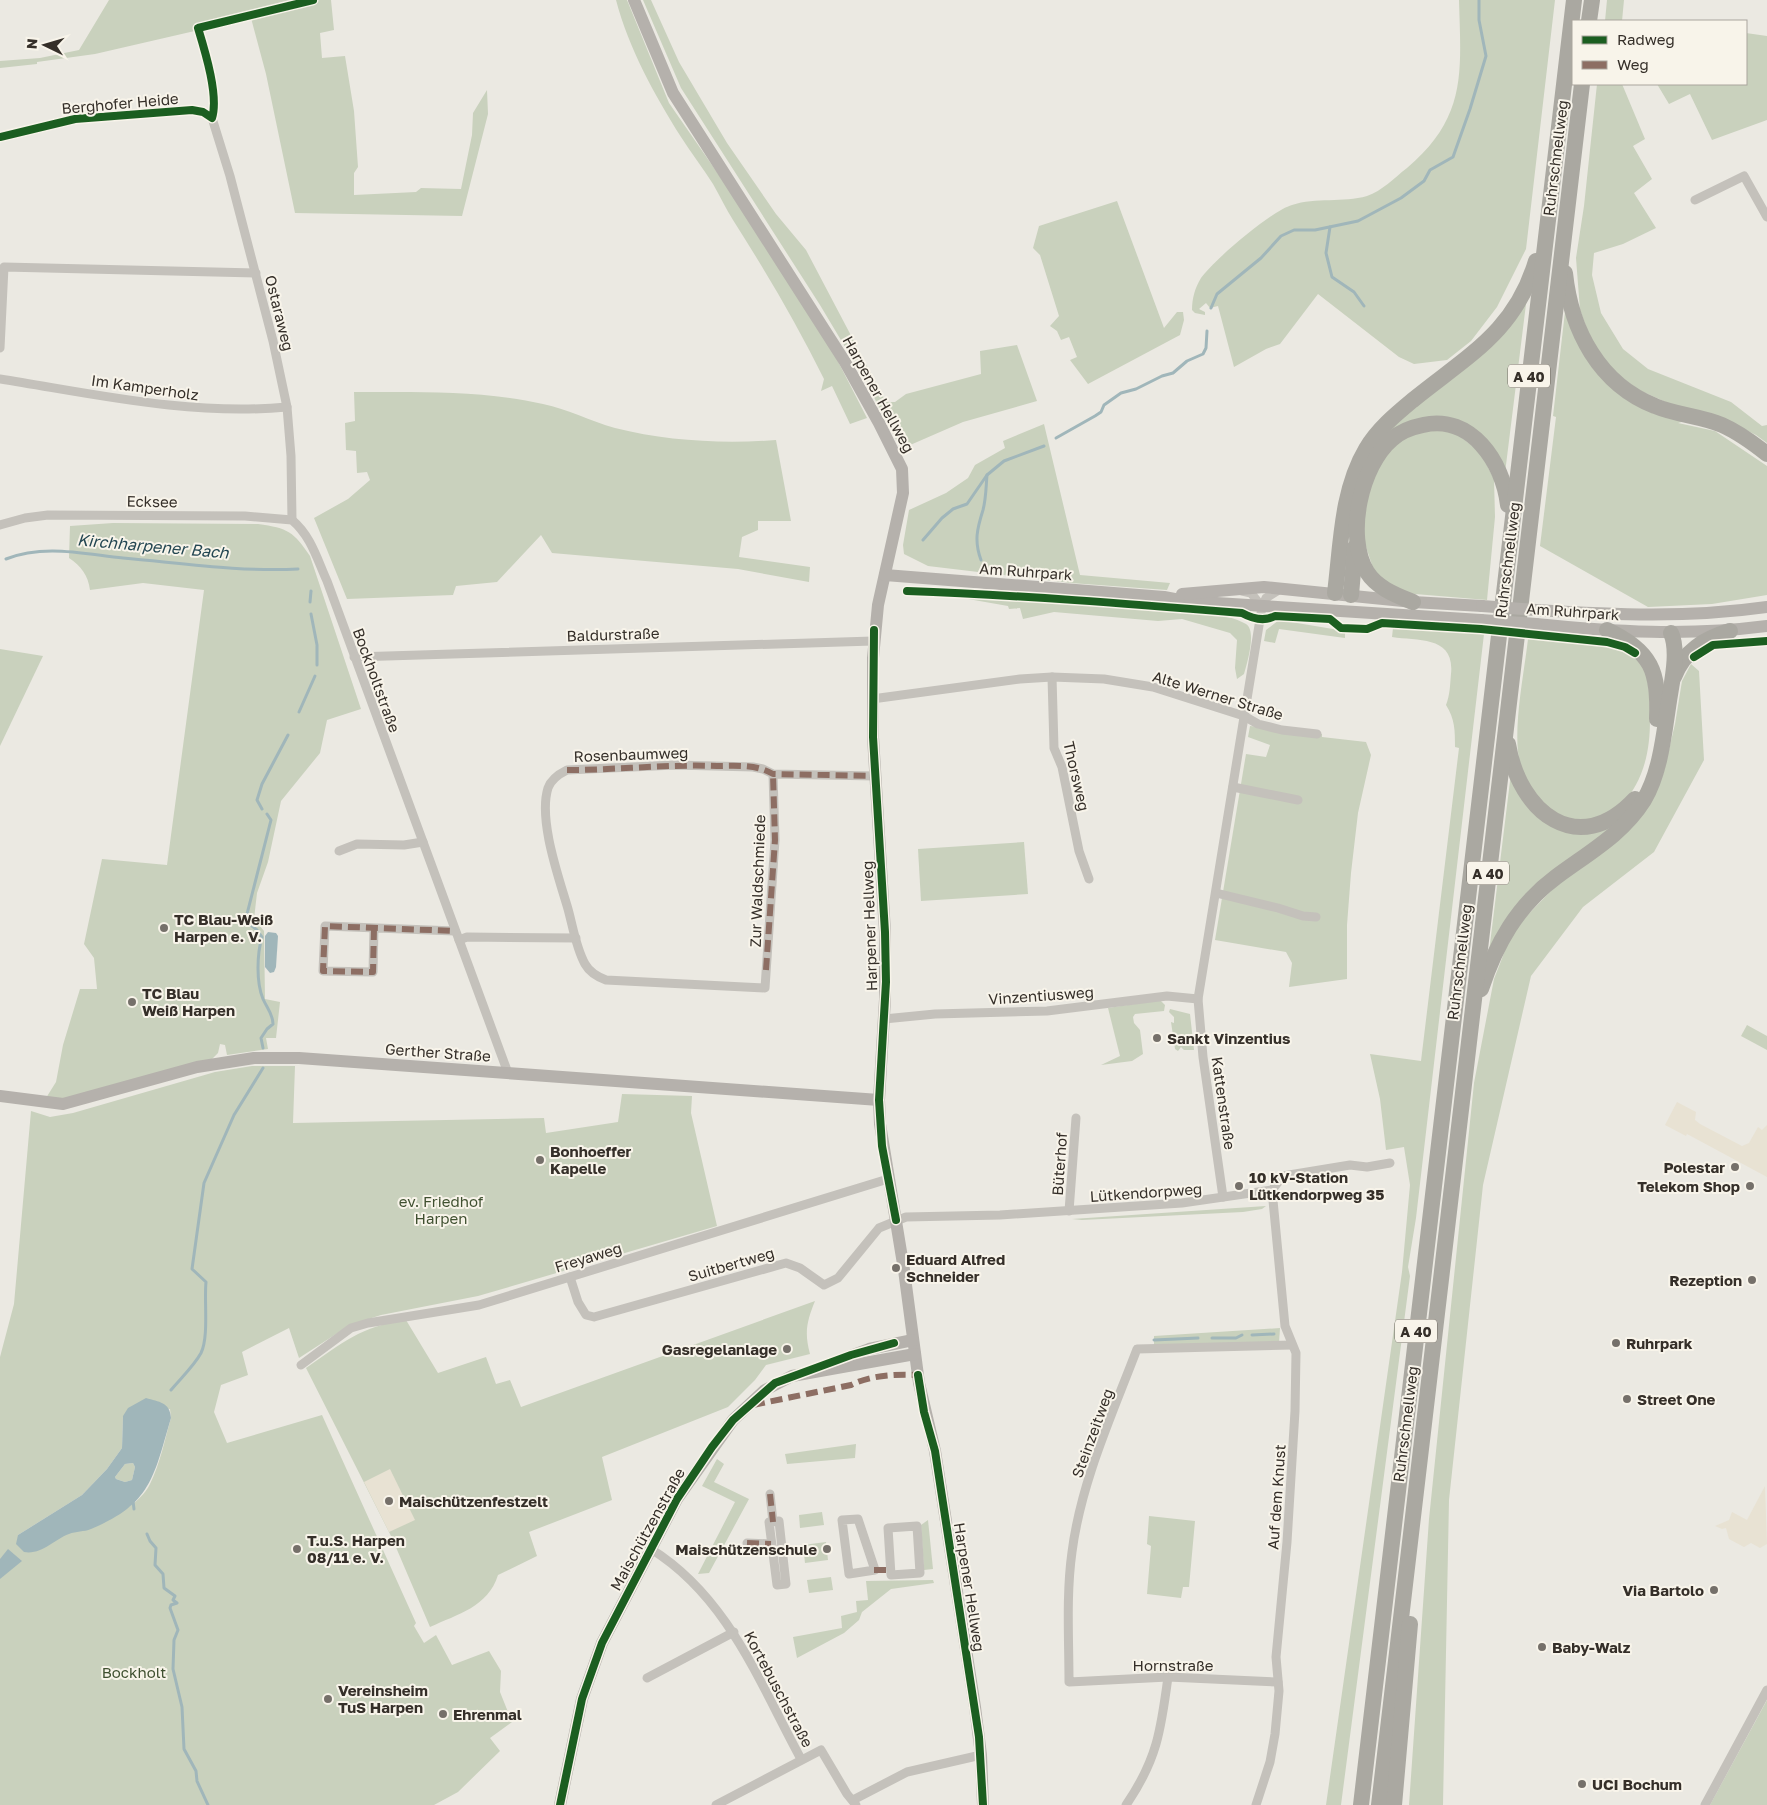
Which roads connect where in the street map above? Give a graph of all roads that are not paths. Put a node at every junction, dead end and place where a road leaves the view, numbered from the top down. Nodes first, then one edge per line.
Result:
1 (634, 0) edge
2 (1574, 0) edge
3 (1592, 0) edge
4 (1589, 20) edge
5 (1582, 85) edge
6 (212, 118) joint
7 (0, 137) edge
8 (1695, 200) dead end
9 (1548, 210) junction
10 (1566, 214) junction
11 (1767, 217) edge
12 (2, 266) edge
13 (256, 273) junction
14 (1, 324) edge
15 (0, 348) edge
16 (0, 379) edge
17 (287, 407) junction
18 (1767, 454) edge
19 (292, 520) junction
20 (0, 525) edge
21 (1357, 533) junction
22 (1509, 541) junction
23 (885, 575) junction
24 (1282, 588) junction
25 (1229, 589) junction
26 (1343, 594) junction
27 (1164, 597) junction
28 (1414, 602) junction
29 (1262, 607) junction
30 (1767, 607) edge
31 (1352, 612) junction
32 (1652, 616) junction
33 (1767, 626) edge
34 (1607, 630) junction
35 (1730, 631) junction
36 (1671, 633) junction
37 (873, 641) junction
38 (354, 657) junction
39 (1052, 677) junction
40 (1670, 689) junction
41 (872, 699) junction
42 (1507, 715) junction
43 (1244, 716) junction
44 (1317, 734) dead end
45 (773, 774) junction
46 (875, 776) junction
47 (1233, 787) junction
48 (1298, 800) dead end
49 (422, 842) junction
50 (340, 852) dead end
51 (1089, 879) dead end
52 (1216, 893) junction
53 (1316, 917) dead end
54 (374, 928) junction
55 (455, 931) junction
56 (576, 938) junction
57 (459, 940) junction
58 (765, 988) joint
59 (1198, 999) junction
60 (884, 1018) junction
61 (1469, 1032) junction
62 (508, 1073) junction
63 (0, 1096) edge
64 (879, 1100) junction
65 (1076, 1118) dead end
66 (1390, 1163) dead end
67 (888, 1179) junction
68 (1272, 1190) junction
69 (1223, 1197) junction
70 (1069, 1211) junction
71 (896, 1220) junction
72 (570, 1277) junction
73 (913, 1340) junction
74 (1292, 1345) junction
75 (915, 1354) junction
76 (300, 1365) dead end
77 (805, 1373) junction
78 (1416, 1482) junction
79 (770, 1494) dead end
80 (773, 1522) junction
81 (748, 1543) dead end
82 (771, 1544) junction
83 (651, 1548) junction
84 (874, 1570) junction
85 (890, 1570) junction
86 (734, 1632) junction
87 (1168, 1677) junction
88 (647, 1678) dead end
89 (1069, 1682) joint
90 (1278, 1682) junction
91 (1767, 1690) edge
92 (981, 1755) junction
93 (801, 1759) junction
94 (854, 1803) edge
95 (1361, 1803) edge
96 (560, 1805) edge
97 (716, 1805) edge
98 (983, 1805) edge
99 (1126, 1805) edge
100 (1256, 1805) edge
101 (1379, 1805) edge
102 (1394, 1805) edge
103 (1705, 1805) edge

1 - 23 main road, Harpener Hellweg
2 - 9 highway, Ruhrschnellweg / A 40
3 - 4 highway
5 - 10 highway, Ruhrschnellweg / A 40
6 - 7 street, Berghofer Heide
6 - 13 street, Ostaraweg
8 - 11 street
9 - 22 highway, Ruhrschnellweg / A 40
9 - 26 highway
10 - 18 highway
10 - 42 highway, Ruhrschnellweg / A 40
12 - 13 street
12 - 14 street
13 - 17 street, Ostaraweg
14 - 15 street
16 - 17 street, Im Kamperholz
17 - 19 street, Ostaraweg
19 - 20 street, Ecksee
19 - 38 street, Bockholtstraße
21 - 22 highway
21 - 26 highway
21 - 28 highway
22 - 95 highway, Ruhrschnellweg / A 40
23 - 27 main road, Am Ruhrpark
23 - 37 main road, Harpener Hellweg
24 - 25 main road, Am Ruhrpark
24 - 26 main road, Am Ruhrpark
24 - 29 street
25 - 27 main road, Am Ruhrpark
25 - 29 street
26 - 28 main road, Am Ruhrpark
26 - 31 main road
27 - 29 main road, Am Ruhrpark
28 - 32 main road, Am Ruhrpark, bridge
29 - 31 main road, Am Ruhrpark
29 - 43 street, Kattenstraße
30 - 32 main road, Am Ruhrpark
31 - 34 main road, Am Ruhrpark, bridge
32 - 36 main road
33 - 35 main road, Am Ruhrpark
34 - 36 main road, Am Ruhrpark
34 - 42 highway
35 - 36 main road, Am Ruhrpark
35 - 40 highway
36 - 40 highway
37 - 38 street, Baldurstraße
37 - 41 main road, Harpener Hellweg
38 - 49 street, Bockholtstraße
39 - 41 street, Alte Werner Straße
39 - 43 street, Alte Werner Straße
39 - 51 street, Thorsweg
40 - 61 highway
41 - 46 main road, Harpener Hellweg
42 - 61 highway, Ruhrschnellweg / A 40
43 - 44 street, Alte Werner Straße
43 - 47 street, Kattenstraße
45 - 46 street, Rosenbaumweg
45 - 56 street, Rosenbaumweg
45 - 58 street, Zur Waldschmiede
46 - 60 main road, Harpener Hellweg
47 - 48 street
47 - 52 street, Kattenstraße
49 - 50 street
49 - 55 street, Bockholtstraße
52 - 53 street
52 - 59 street, Kattenstraße
54 - 54 street
54 - 55 street
55 - 57 street, Bockholtstraße
56 - 57 street
56 - 58 street, Rosenbaumweg
57 - 62 street, Bockholtstraße
59 - 60 street, Vinzentiusweg
59 - 69 street, Kattenstraße
60 - 64 main road, Harpener Hellweg
61 - 78 highway, Ruhrschnellweg / A 40
62 - 63 main road, Gerther Straße
62 - 64 main road, Gerther Straße
64 - 67 main road, Harpener Hellweg
65 - 70 street, Büterhof
66 - 68 street
67 - 71 main road, Harpener Hellweg
67 - 72 street, Freyaweg
68 - 69 street, Lütkendorpweg
68 - 74 street, Auf dem Knust
69 - 70 street, Lütkendorpweg
70 - 71 street, Lütkendorpweg
71 - 72 street, Suitbertweg
71 - 73 main road, Harpener Hellweg
72 - 76 street, Freyaweg
73 - 75 main road, Harpener Hellweg
73 - 77 main road, Maischützenstraße
74 - 89 street, Steinzeitweg
74 - 90 street, Auf dem Knust
75 - 77 main road, Maischützenstraße
75 - 92 main road, Harpener Hellweg
77 - 83 main road, Maischützenstraße
78 - 101 highway, Ruhrschnellweg / A 40
78 - 102 highway
79 - 80 street
80 - 82 street
80 - 82 street
81 - 82 street
83 - 86 street, Kortebuschstraße
83 - 96 main road, Maischützenstraße
84 - 84 street
84 - 85 street
85 - 85 street
86 - 88 street, Kortebuschstraße
86 - 93 street, Kortebuschstraße
87 - 89 street, Hornstraße
87 - 90 street, Hornstraße
87 - 99 street
90 - 100 street, Auf dem Knust
91 - 103 street
92 - 94 street
92 - 98 main road, Harpener Hellweg
93 - 94 street
93 - 97 street

